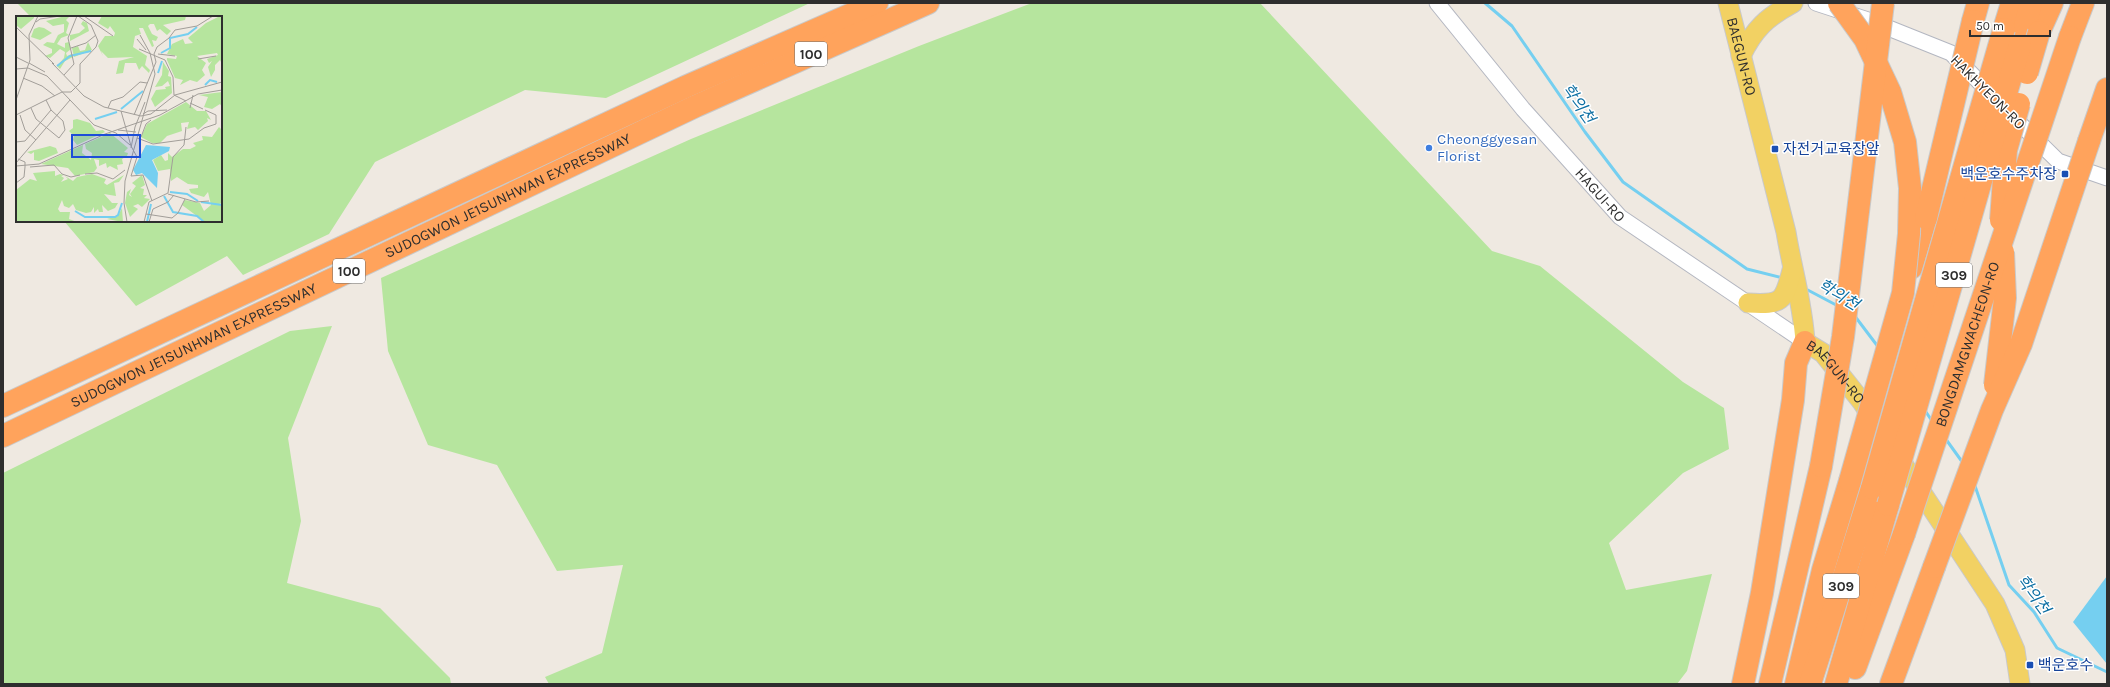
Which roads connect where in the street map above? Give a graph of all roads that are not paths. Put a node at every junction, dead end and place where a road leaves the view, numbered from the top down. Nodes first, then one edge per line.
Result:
1 (877, 3) edge
2 (928, 3) edge
3 (1438, 3) edge
4 (1728, 3) edge
5 (1793, 3) edge
6 (1816, 3) edge
7 (1839, 3) edge
8 (1883, 3) edge
9 (2012, 3) edge
10 (2031, 3) edge
11 (2052, 3) edge
12 (2083, 3) edge
13 (1975, 12) edge
14 (1741, 56) junction
15 (2107, 89) edge
16 (2107, 178) edge
17 (1903, 292) junction
18 (1792, 294) junction
19 (1748, 303) junction
20 (1805, 342) junction
21 (3, 406) edge
22 (1992, 410) junction
23 (3, 436) edge
24 (1743, 684) edge
25 (1770, 684) edge
26 (1796, 684) edge
27 (1810, 684) edge
28 (1836, 684) edge
29 (1849, 684) edge
30 (1891, 684) edge
31 (2020, 684) edge

1 - 21 highway, SUDOGWON JE1SUNHWAN EXPRESSWAY / 100
2 - 23 highway, SUDOGWON JE1SUNHWAN EXPRESSWAY / 100
3 - 19 street, HAGUI-RO
4 - 14 main road, BAEGUN-RO
5 - 14 main road
6 - 16 street, HAKHYEON-RO
7 - 17 highway, bridge
8 - 25 highway, bridge
9 - 27 highway, 309, bridge
10 - 28 highway, BONGDAMGWACHEON-RO / 309, bridge
11 - 22 highway, bridge
12 - 29 highway, BONGDAMGWACHEON-RO, bridge
13 - 17 highway, bridge
14 - 18 main road, BAEGUN-RO
15 - 22 highway, bridge
17 - 26 highway, bridge
18 - 19 main road
18 - 20 main road, BAEGUN-RO
19 - 20 street, HAGUI-RO
20 - 24 highway
20 - 31 main road, BAEGUN-RO
22 - 30 highway, bridge

